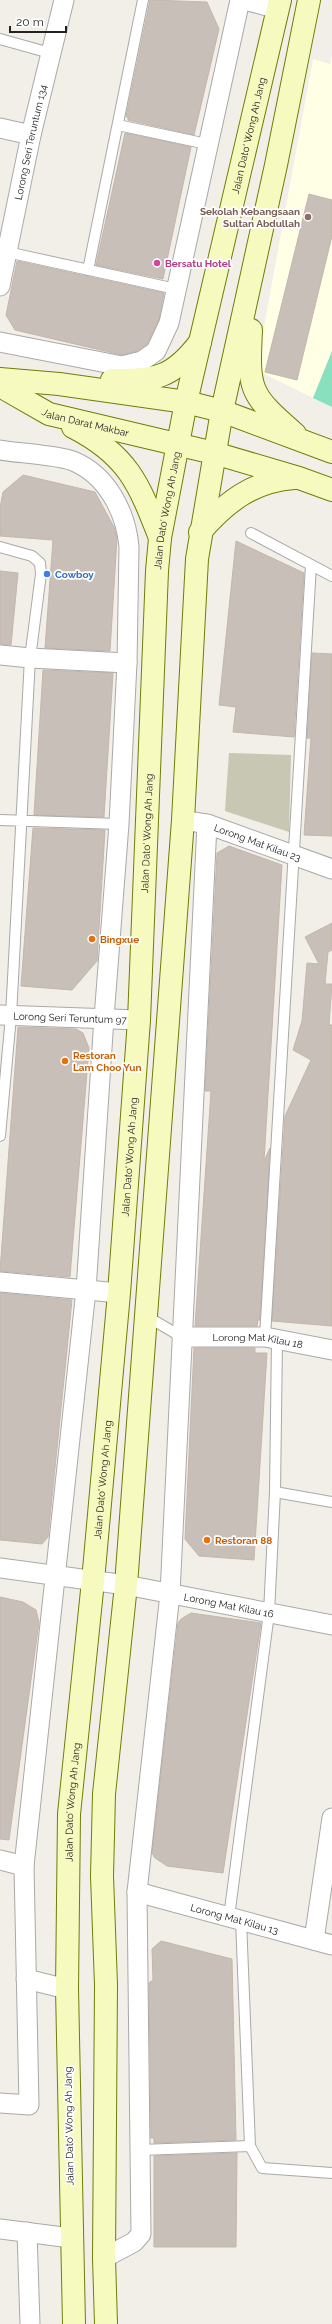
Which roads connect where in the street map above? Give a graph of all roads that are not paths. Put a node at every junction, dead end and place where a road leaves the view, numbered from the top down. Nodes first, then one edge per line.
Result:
1 (64, 0) edge
2 (143, 0) edge
3 (240, 0) edge
4 (245, 0) edge
5 (309, 0) edge
6 (279, 4) edge
7 (0, 39) edge
8 (50, 54) junction
9 (118, 125) junction
10 (0, 128) edge
11 (31, 135) junction
12 (207, 144) junction
13 (5, 229) edge
14 (7, 252) junction
15 (88, 270) junction
16 (253, 270) junction
17 (0, 286) edge
18 (176, 289) junction
19 (202, 339) junction
20 (0, 342) edge
21 (0, 379) edge
22 (59, 384) junction
23 (0, 386) edge
24 (186, 402) junction
25 (222, 411) junction
26 (49, 414) junction
27 (178, 443) junction
28 (306, 444) junction
29 (0, 450) edge
30 (332, 452) edge
31 (214, 453) junction
32 (299, 478) junction
33 (332, 490) edge
34 (200, 532) junction
35 (251, 534) dead end
36 (160, 538) junction
37 (0, 547) edge
38 (311, 565) junction
39 (332, 576) edge
40 (0, 655) edge
41 (30, 658) junction
42 (127, 663) junction
43 (0, 820) edge
44 (23, 820) junction
45 (183, 820) junction
46 (119, 824) junction
47 (207, 824) junction
48 (148, 825) junction
49 (294, 856) junction
50 (332, 869) edge
51 (5, 1015) edge
52 (104, 1018) junction
53 (139, 1020) junction
54 (0, 1136) edge
55 (0, 1282) edge
56 (86, 1290) junction
57 (119, 1293) junction
58 (146, 1316) junction
59 (182, 1337) junction
60 (271, 1338) junction
61 (332, 1350) edge
62 (275, 1492) junction
63 (332, 1502) edge
64 (0, 1568) edge
65 (57, 1576) junction
66 (93, 1581) junction
67 (126, 1585) junction
68 (170, 1594) junction
69 (269, 1612) junction
70 (332, 1624) edge
71 (332, 1818) edge
72 (0, 1860) edge
73 (24, 1866) junction
74 (137, 1892) junction
75 (235, 1918) junction
76 (314, 1940) junction
77 (332, 1945) edge
78 (26, 1979) junction
79 (67, 1989) junction
80 (0, 2103) edge
81 (250, 2146) junction
82 (140, 2150) junction
83 (332, 2173) edge
84 (0, 2229) edge
85 (27, 2232) junction
86 (71, 2238) junction
87 (104, 2258) junction
88 (30, 2324) edge
89 (74, 2324) edge
90 (106, 2324) edge

1 - 8 street, Lorong Seri Teruntum 134
2 - 9 lane
3 - 12 street
4 - 6 street
5 - 16 main road
6 - 19 main road, Jalan Dato' Wong Ah Jang
7 - 8 lane
8 - 11 street, Lorong Seri Teruntum 134
9 - 12 lane
9 - 15 lane
10 - 11 street
11 - 13 street, Lorong Seri Teruntum 134
12 - 18 street
13 - 14 street, Lorong Seri Teruntum 134
14 - 15 lane
14 - 17 street, Lorong Seri Teruntum 134
15 - 18 lane
16 - 25 main road
16 - 28 main road
18 - 20 street
19 - 22 main road
19 - 24 main road, Jalan Dato' Wong Ah Jang
21 - 22 main road
22 - 24 main road
23 - 26 main road, Jalan Darat Makbar
24 - 25 main road
24 - 27 main road, Jalan Dato' Wong Ah Jang
25 - 28 main road
25 - 31 main road
26 - 27 main road, Jalan Darat Makbar
26 - 36 main road
27 - 31 main road, Jalan Darat Makbar
27 - 36 main road, Jalan Dato' Wong Ah Jang
28 - 30 main road
29 - 42 street
31 - 32 main road, Jalan Darat Makbar
31 - 34 main road
32 - 33 main road, Jalan Darat Makbar
32 - 34 main road
34 - 45 main road
35 - 38 lane
36 - 48 main road, Jalan Dato' Wong Ah Jang
37 - 41 lane
38 - 39 lane
38 - 49 lane
40 - 41 street
41 - 42 street
41 - 44 lane
42 - 46 street
43 - 44 lane
44 - 46 lane
44 - 51 lane
45 - 47 street, Lorong Mat Kilau 23
45 - 58 main road
46 - 48 street
46 - 52 street
47 - 49 street, Lorong Mat Kilau 23
47 - 59 street
48 - 53 main road, Jalan Dato' Wong Ah Jang
49 - 50 street, Lorong Mat Kilau 23
49 - 60 lane
51 - 52 street, Lorong Seri Teruntum 97
51 - 54 lane
52 - 53 street, Lorong Seri Teruntum 97
52 - 56 street
53 - 57 main road, Jalan Dato' Wong Ah Jang
55 - 56 street
56 - 57 street
56 - 65 street
57 - 66 main road, Jalan Dato' Wong Ah Jang
58 - 59 lane
58 - 67 main road
59 - 60 street, Lorong Mat Kilau 18
59 - 68 street
60 - 61 street, Lorong Mat Kilau 18
60 - 62 lane
62 - 63 lane
62 - 69 lane
64 - 65 street, Lorong Mat Kilau 16
65 - 66 street, Lorong Mat Kilau 16
65 - 73 street
66 - 67 street, Lorong Mat Kilau 16
66 - 79 main road, Jalan Dato' Wong Ah Jang
67 - 68 street, Lorong Mat Kilau 16
67 - 87 main road
68 - 69 street, Lorong Mat Kilau 16
68 - 74 street
69 - 70 street, Lorong Mat Kilau 16
69 - 75 lane
71 - 76 street
72 - 73 street
73 - 78 street
74 - 75 street, Lorong Mat Kilau 13
74 - 82 street
75 - 76 street, Lorong Mat Kilau 13
75 - 81 lane
76 - 77 street, Lorong Mat Kilau 13
78 - 79 street
78 - 80 street
79 - 86 main road, Jalan Dato' Wong Ah Jang
81 - 82 lane
81 - 83 lane
82 - 87 street
84 - 85 street
85 - 86 street
85 - 88 street
86 - 89 main road, Jalan Dato' Wong Ah Jang
87 - 90 main road

